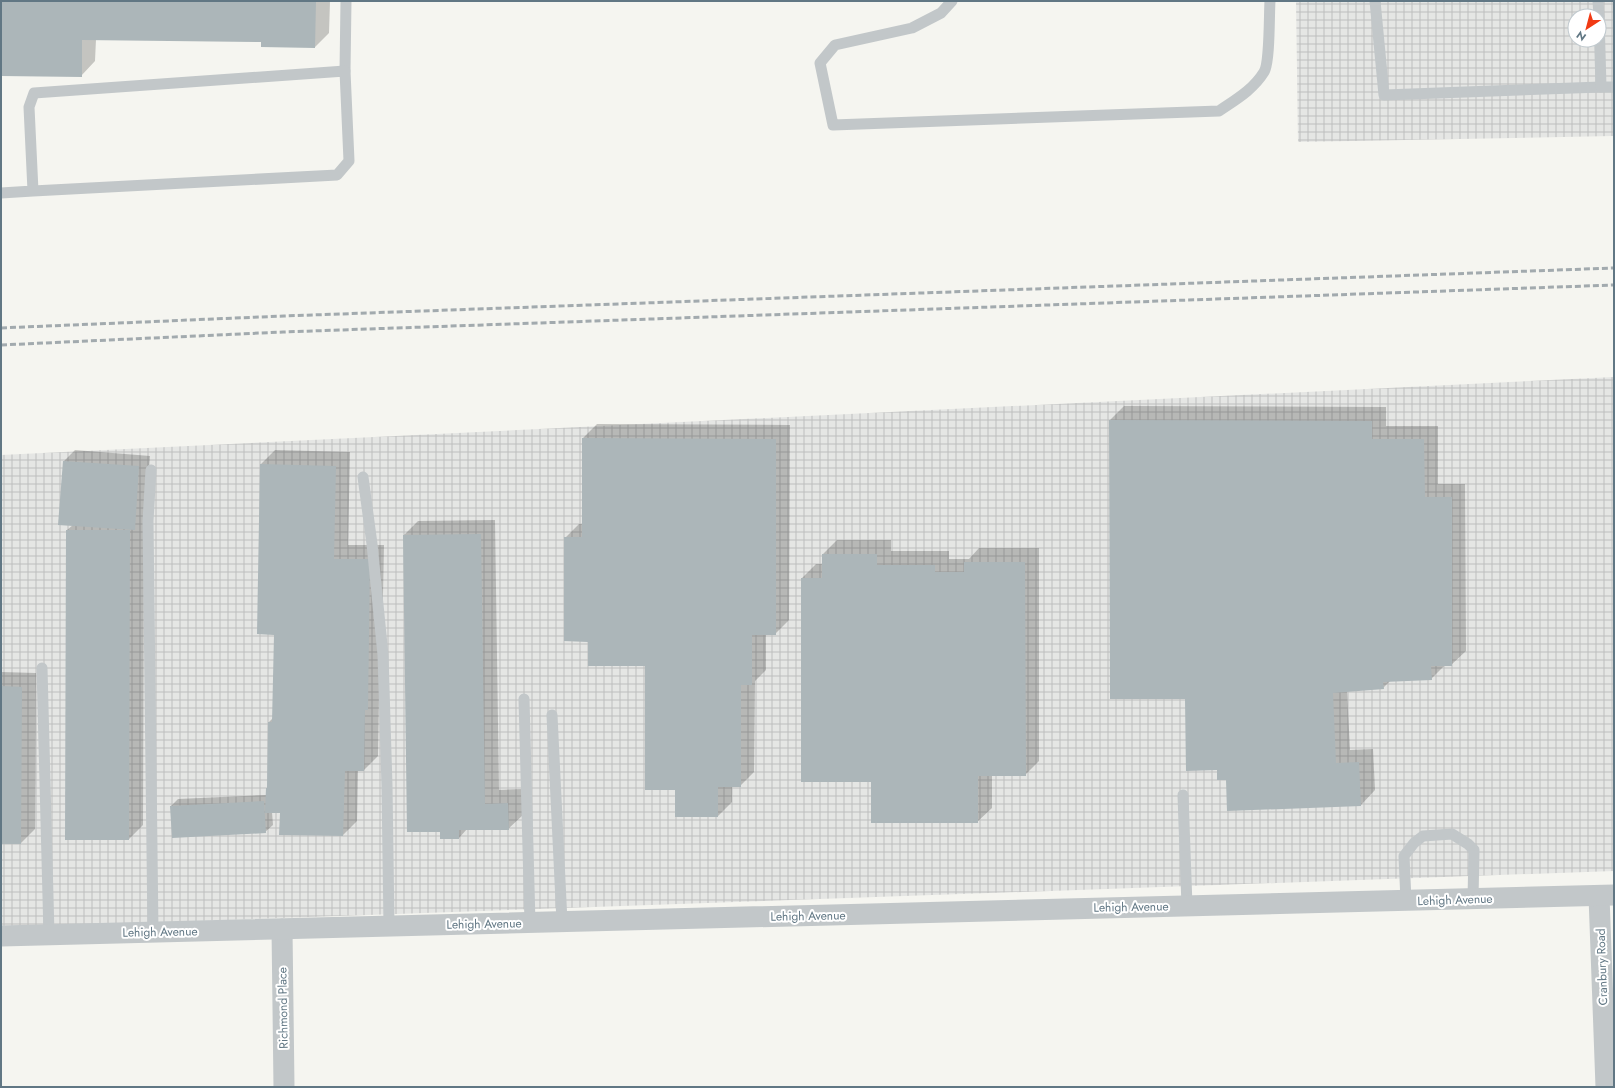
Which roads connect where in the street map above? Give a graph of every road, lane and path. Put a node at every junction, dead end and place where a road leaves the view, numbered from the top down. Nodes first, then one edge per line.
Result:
1 (346, 1) edge
2 (952, 1) edge
3 (1270, 1) edge
4 (1375, 1) edge
5 (1600, 48) edge
6 (345, 71) junction
7 (1601, 87) junction
8 (1614, 87) edge
9 (34, 191) junction
10 (1, 193) edge
11 (151, 470) dead end
12 (363, 477) dead end
13 (42, 668) dead end
14 (524, 699) dead end
15 (552, 714) dead end
16 (1183, 795) dead end
17 (1607, 895) edge
18 (1473, 899) junction
19 (1406, 901) junction
20 (1187, 906) junction
21 (562, 922) junction
22 (530, 923) junction
23 (390, 926) junction
24 (282, 929) junction
25 (154, 932) junction
26 (49, 935) junction
27 (1, 936) edge
28 (284, 1087) edge
29 (1606, 1087) edge

1 - 6 lane
2 - 3 lane
4 - 7 lane
5 - 7 lane
6 - 9 lane
6 - 9 lane
7 - 8 lane
9 - 10 lane
11 - 25 lane
12 - 23 lane
13 - 26 lane
14 - 22 lane
15 - 21 lane
16 - 20 lane
17 - 18 street, Lehigh Avenue
17 - 29 street, Cranbury Road
18 - 19 street, Lehigh Avenue
18 - 19 lane
19 - 20 street, Lehigh Avenue
20 - 21 street, Lehigh Avenue
21 - 22 street, Lehigh Avenue
22 - 23 street, Lehigh Avenue
23 - 24 street, Lehigh Avenue
24 - 25 street, Lehigh Avenue
24 - 28 street, Richmond Place
25 - 26 street, Lehigh Avenue
26 - 27 street, Lehigh Avenue

